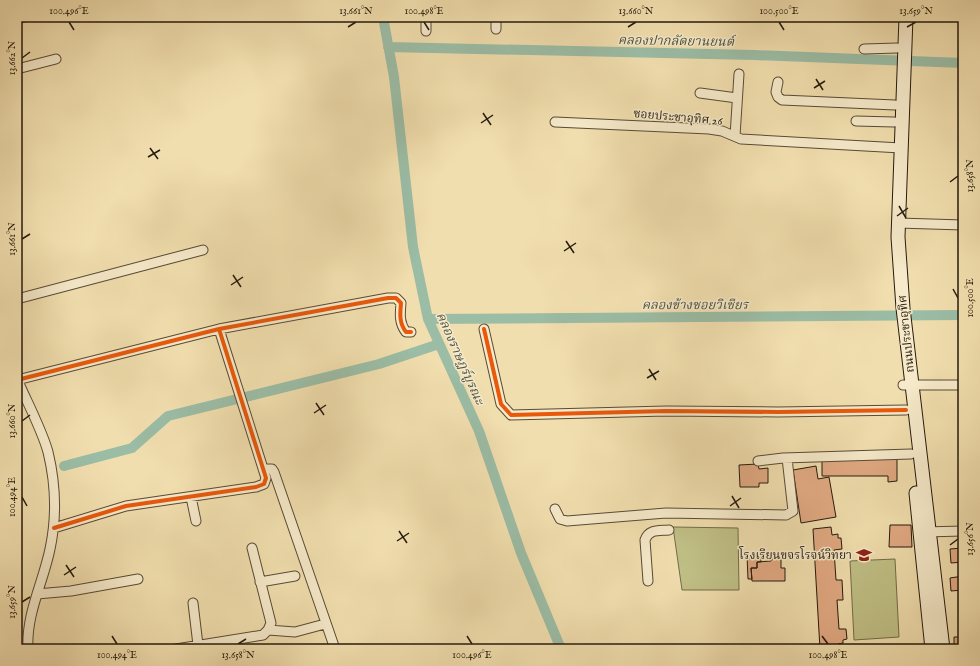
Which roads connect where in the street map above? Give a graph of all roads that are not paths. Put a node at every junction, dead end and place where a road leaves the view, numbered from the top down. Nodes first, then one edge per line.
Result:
1 (25, 17) edge
2 (426, 17) edge
3 (496, 17) edge
4 (897, 17) edge
5 (906, 17) edge
6 (17, 19) edge
7 (496, 29) dead end
8 (426, 31) dead end
9 (864, 49) dead end
10 (56, 58) dead end
11 (900, 60) junction
12 (17, 69) edge
13 (739, 74) dead end
14 (778, 82) dead end
15 (700, 93) dead end
16 (737, 98) junction
17 (895, 105) junction
18 (856, 121) dead end
19 (555, 122) dead end
20 (894, 122) junction
21 (735, 136) junction
22 (897, 147) junction
23 (898, 223) junction
24 (963, 225) edge
25 (203, 250) dead end
26 (17, 299) edge
27 (899, 314) junction
28 (484, 329) dead end
29 (219, 330) junction
30 (411, 332) dead end
31 (17, 380) edge
32 (963, 384) edge
33 (907, 385) junction
34 (906, 410) junction
35 (911, 454) junction
36 (787, 458) junction
37 (758, 460) dead end
38 (263, 469) junction
39 (191, 497) junction
40 (555, 509) dead end
41 (196, 521) dead end
42 (54, 528) junction
43 (669, 530) dead end
44 (963, 531) edge
45 (925, 532) junction
46 (252, 548) dead end
47 (295, 576) dead end
48 (138, 579) dead end
49 (648, 581) dead end
50 (260, 582) junction
51 (37, 594) junction
52 (193, 603) dead end
53 (325, 624) junction
54 (268, 630) junction
55 (198, 645) junction
56 (28, 649) edge
57 (176, 649) edge
58 (335, 649) edge
59 (932, 649) edge
60 (943, 649) edge

1 - 6 street
2 - 8 street
3 - 7 street
4 - 11 main road, ถนนประชาอุทิศ
5 - 11 main road, ถนนประชาอุทิศ
9 - 11 street
10 - 12 street
11 - 17 main road, ถนนประชาอุทิศ
11 - 22 main road, ถนนประชาอุทิศ
13 - 16 street
14 - 17 street
15 - 16 street
16 - 21 street
17 - 20 main road, ถนนประชาอุทิศ
18 - 20 street
19 - 21 street, ซอยประชาอุทิศ 26
20 - 22 main road, ถนนประชาอุทิศ
21 - 22 street, ซอยประชาอุทิศ 26
22 - 23 main road, ถนนประชาอุทิศ
22 - 27 main road, ถนนประชาอุทิศ
23 - 24 street
23 - 27 main road, ถนนประชาอุทิศ
25 - 26 street
27 - 33 main road, ถนนประชาอุทิศ
28 - 34 street
29 - 30 street
29 - 31 street
29 - 38 street
31 - 42 street
32 - 33 street
33 - 34 main road, ถนนประชาอุทิศ
33 - 45 main road, ถนนประชาอุทิศ
34 - 35 main road, ถนนประชาอุทิศ
35 - 36 street
35 - 45 main road, ถนนประชาอุทิศ
36 - 37 street
36 - 40 street
38 - 39 street
38 - 53 street
39 - 41 street
39 - 42 street
42 - 51 street
43 - 49 street
44 - 45 street
45 - 59 main road, ถนนประชาอุทิศ
45 - 60 main road, ถนนประชาอุทิศ
46 - 50 street
47 - 50 street
48 - 51 street
50 - 54 street
51 - 56 street
52 - 55 street
53 - 54 street
53 - 58 street
54 - 55 street
55 - 57 street

